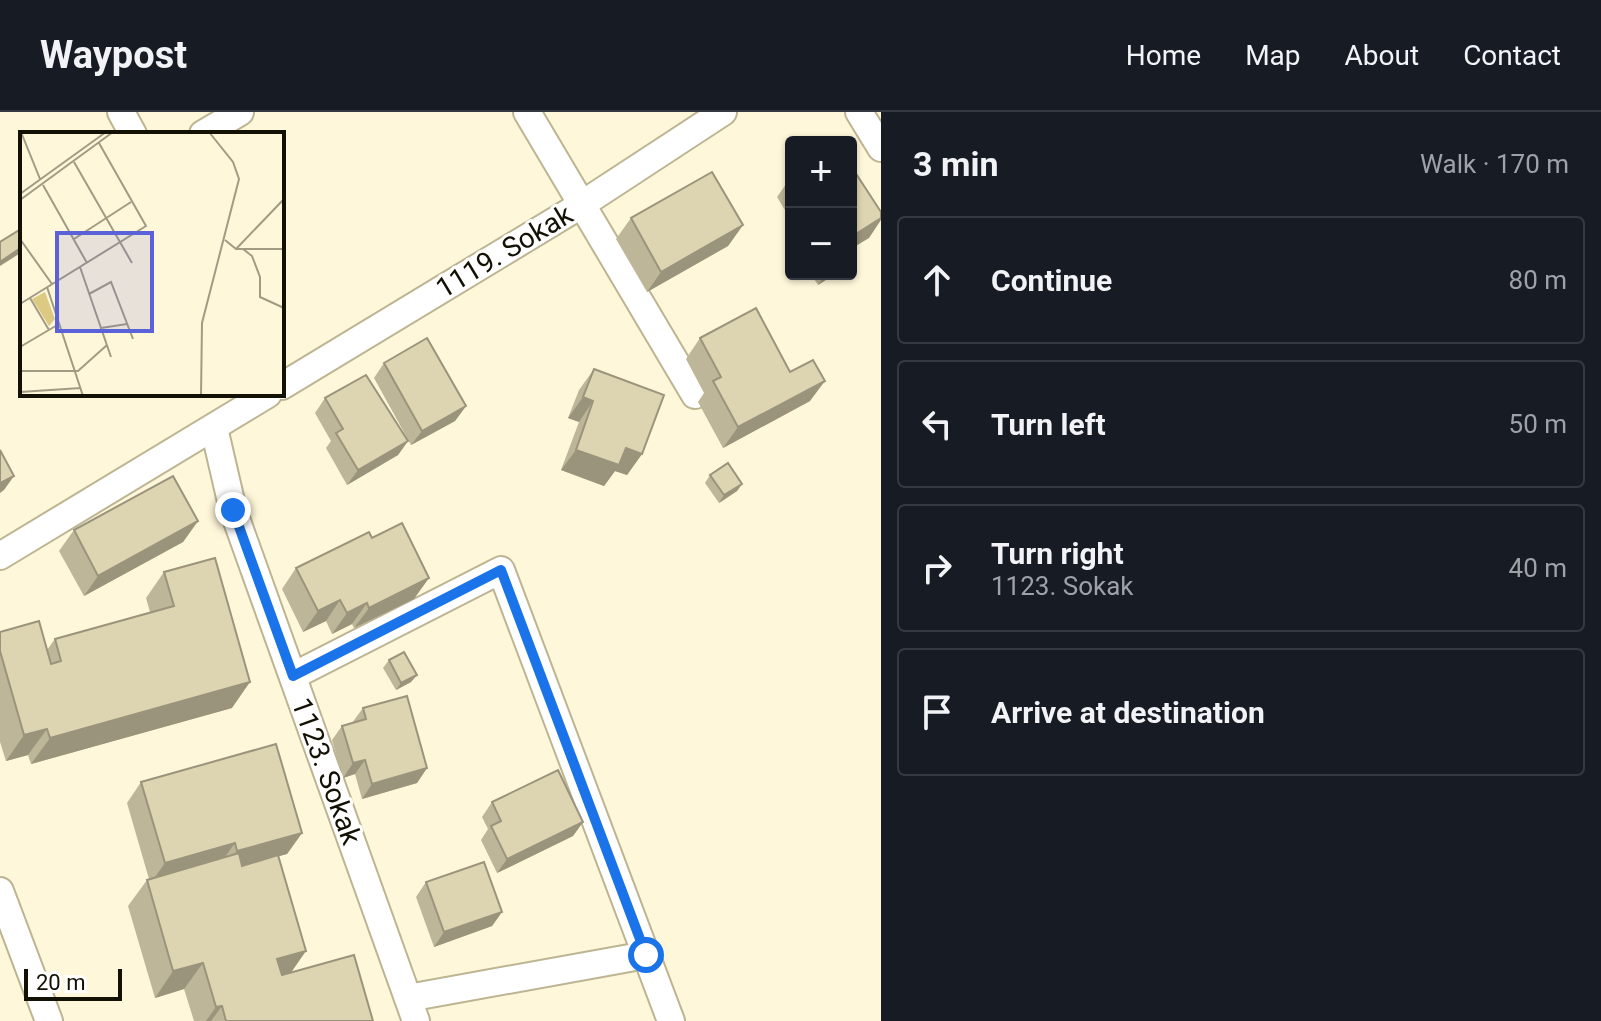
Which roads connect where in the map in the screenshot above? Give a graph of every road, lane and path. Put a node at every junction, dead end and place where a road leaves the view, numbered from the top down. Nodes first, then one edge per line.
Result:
1 (121, 112) edge
2 (240, 112) edge
3 (527, 112) edge
4 (723, 112) edge
5 (859, 112) edge
6 (132, 132) edge
7 (206, 132) edge
8 (881, 148) edge
9 (581, 205) junction
10 (284, 385) edge
11 (695, 395) dead end
12 (265, 396) edge
13 (214, 428) junction
14 (0, 556) edge
15 (293, 676) junction
16 (0, 891) edge
17 (646, 955) junction
18 (11, 959) edge
19 (412, 1009) edge
20 (49, 1021) edge
21 (671, 1021) edge

1 - 6 street
2 - 7 street
3 - 9 street
4 - 9 street, 1119. Sokak
5 - 8 street
9 - 10 street, 1119. Sokak
9 - 11 street
12 - 13 street
13 - 14 street
13 - 15 street, 1123. Sokak
15 - 17 street
15 - 19 street, 1123. Sokak
16 - 18 street
17 - 19 street
17 - 21 street
18 - 20 street

